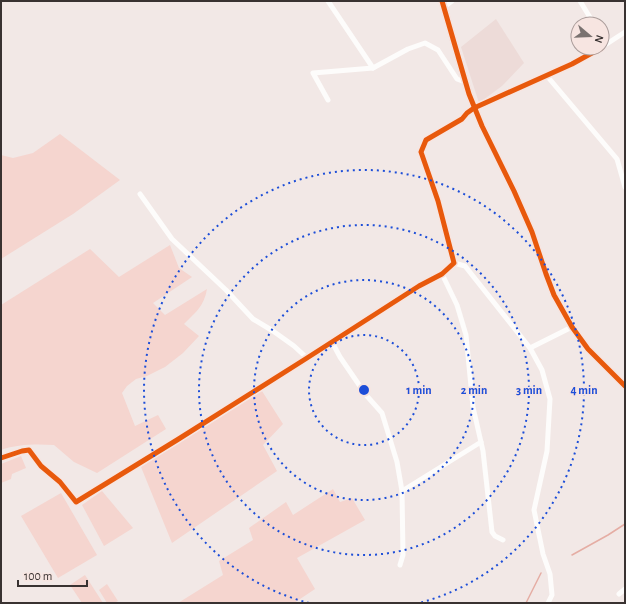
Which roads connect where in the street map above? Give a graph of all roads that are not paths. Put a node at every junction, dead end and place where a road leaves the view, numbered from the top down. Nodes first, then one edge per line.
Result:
1 (328, 1) edge
2 (452, 1) edge
3 (580, 1) edge
4 (443, 4) edge
5 (589, 16) edge
6 (625, 32) edge
7 (610, 42) edge
8 (586, 56) edge
9 (373, 68) junction
10 (547, 76) junction
11 (466, 82) junction
12 (328, 100) dead end
13 (474, 108) junction
14 (625, 187) edge
15 (140, 194) dead end
16 (454, 263) junction
17 (442, 274) junction
18 (572, 327) junction
19 (332, 342) junction
20 (530, 348) junction
21 (307, 358) junction
22 (625, 386) edge
23 (481, 442) junction
24 (1, 458) edge
25 (402, 491) junction
26 (503, 540) dead end
27 (400, 565) dead end
28 (625, 589) edge
29 (619, 594) dead end
30 (552, 596) junction
31 (548, 603) edge
32 (555, 603) edge

1 - 9 street
2 - 4 street
3 - 5 street
4 - 11 street
6 - 7 street
8 - 10 street
9 - 11 street
9 - 12 street
10 - 13 street
10 - 14 street
11 - 13 street
13 - 16 street
13 - 18 street
15 - 21 street
16 - 17 street
16 - 20 street
17 - 19 street
17 - 23 street
18 - 20 street
18 - 22 street
19 - 21 street
19 - 25 street
20 - 30 street
21 - 24 street
23 - 25 street
23 - 26 street
25 - 27 street
28 - 29 street
30 - 31 street
30 - 32 street

